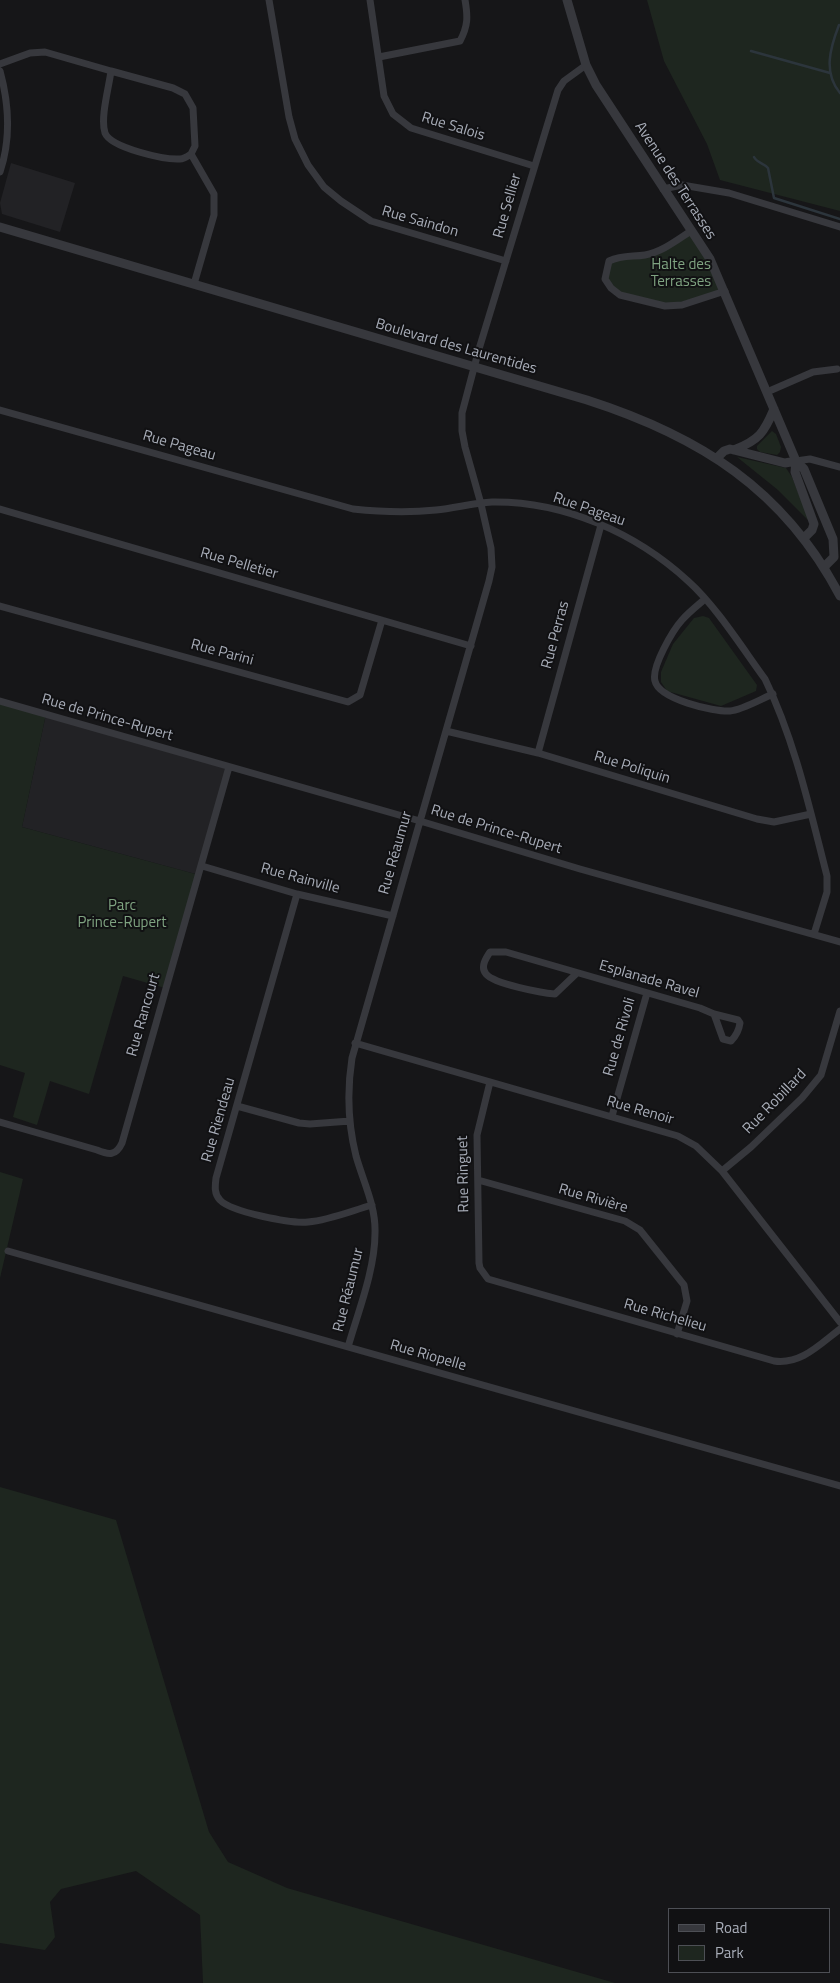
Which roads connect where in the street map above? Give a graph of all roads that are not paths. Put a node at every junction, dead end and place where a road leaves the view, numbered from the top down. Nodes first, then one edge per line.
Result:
1 (269, 0) edge
2 (370, 0) edge
3 (465, 0) edge
4 (567, 0) edge
5 (379, 58) junction
6 (0, 64) edge
7 (586, 65) junction
8 (0, 71) edge
9 (111, 71) junction
10 (191, 154) junction
11 (534, 166) junction
12 (0, 172) edge
13 (663, 189) junction
14 (0, 227) edge
15 (840, 227) edge
16 (691, 231) junction
17 (506, 261) junction
18 (194, 284) junction
19 (724, 291) junction
20 (474, 367) junction
21 (837, 369) dead end
22 (767, 392) junction
23 (774, 409) junction
24 (0, 410) edge
25 (734, 450) junction
26 (717, 458) junction
27 (796, 461) junction
28 (840, 467) edge
29 (481, 504) junction
30 (0, 510) edge
31 (601, 525) junction
32 (804, 538) junction
33 (824, 567) junction
34 (840, 596) edge
35 (705, 599) junction
36 (0, 606) edge
37 (382, 620) junction
38 (471, 646) junction
39 (773, 694) junction
40 (0, 701) edge
41 (446, 731) junction
42 (538, 754) junction
43 (229, 767) junction
44 (811, 814) junction
45 (420, 821) junction
46 (202, 866) junction
47 (297, 894) junction
48 (393, 916) junction
49 (814, 934) junction
50 (840, 942) edge
51 (577, 973) junction
52 (647, 994) junction
53 (840, 1012) edge
54 (714, 1014) dead end
55 (355, 1043) junction
56 (490, 1082) junction
57 (237, 1106) junction
58 (612, 1116) junction
59 (350, 1121) junction
60 (0, 1122) edge
61 (722, 1171) junction
62 (478, 1180) junction
63 (372, 1205) junction
64 (8, 1251) dead end
65 (480, 1268) joint
66 (840, 1322) edge
67 (840, 1329) edge
68 (678, 1334) junction
69 (348, 1348) junction
70 (840, 1486) edge

1 - 17 street, Rue Saindon
2 - 5 street, Rue Salois
3 - 5 street
4 - 7 street, Avenue des Terrasses
5 - 11 street, Rue Salois
6 - 9 street
7 - 11 street, Rue Sellier
7 - 13 street, Avenue des Terrasses
8 - 12 street
9 - 10 street
9 - 10 street
10 - 18 street
11 - 17 street, Rue Sellier
13 - 15 street
13 - 16 street, Avenue des Terrasses
14 - 18 street, Boulevard des Laurentides
16 - 19 street, Avenue des Terrasses
16 - 19 street
17 - 20 street, Rue Sellier
18 - 20 street, Boulevard des Laurentides
19 - 22 street, Avenue des Terrasses
20 - 26 street, Boulevard des Laurentides
20 - 29 street, Rue Réaumur
21 - 22 street
22 - 23 street, Avenue des Terrasses
23 - 25 street
23 - 27 street, Avenue des Terrasses
24 - 29 street, Rue Pageau
25 - 26 street
25 - 27 street
26 - 32 street, Boulevard des Laurentides
27 - 28 street
27 - 32 street, Avenue des Terrasses
27 - 33 street, Avenue des Terrasses
29 - 31 street, Rue Pageau
29 - 38 street, Rue Réaumur
30 - 37 street, Rue Pelletier
31 - 35 street, Rue Pageau
31 - 42 street, Rue Perras
32 - 33 street, Boulevard des Laurentides
33 - 34 street, Boulevard des Laurentides
35 - 39 street, Rue Pageau
35 - 39 street
36 - 37 street, Rue Parini
37 - 38 street, Rue Pelletier
38 - 41 street, Rue Réaumur
39 - 44 street, Rue Pageau
40 - 43 street, Rue de Prince-Rupert
41 - 42 street, Rue Poliquin
41 - 45 street, Rue Réaumur
42 - 44 street, Rue Poliquin
43 - 45 street, Rue de Prince-Rupert
43 - 46 street, Rue Rancourt
44 - 49 street, Rue Pageau
45 - 48 street, Rue Réaumur
45 - 49 street, Rue de Prince-Rupert
46 - 47 street, Rue Rainville
46 - 60 street, Rue Rancourt
47 - 48 street, Rue Rainville
47 - 57 street, Rue Riendeau
48 - 55 street, Rue Réaumur
49 - 50 street, Rue de Prince-Rupert
51 - 51 street, Esplanade Ravel
51 - 52 street, Esplanade Ravel
52 - 54 street, Esplanade Ravel
52 - 58 street, Rue de Rivoli
53 - 61 street, Rue Robillard
55 - 56 street, Rue Renoir
55 - 59 street, Rue Réaumur
56 - 58 street, Rue Renoir
56 - 62 street, Rue Ringuet
57 - 59 street
57 - 63 street, Rue Riendeau
58 - 61 street, Rue Renoir
59 - 63 street, Rue Réaumur
61 - 66 street, Rue Renoir
62 - 65 street, Rue Ringuet
62 - 68 street, Rue Rivière
63 - 69 street, Rue Réaumur
64 - 69 street, Rue Riopelle
65 - 68 street, Rue Richelieu
67 - 68 street, Rue Richelieu
69 - 70 street, Rue Riopelle

